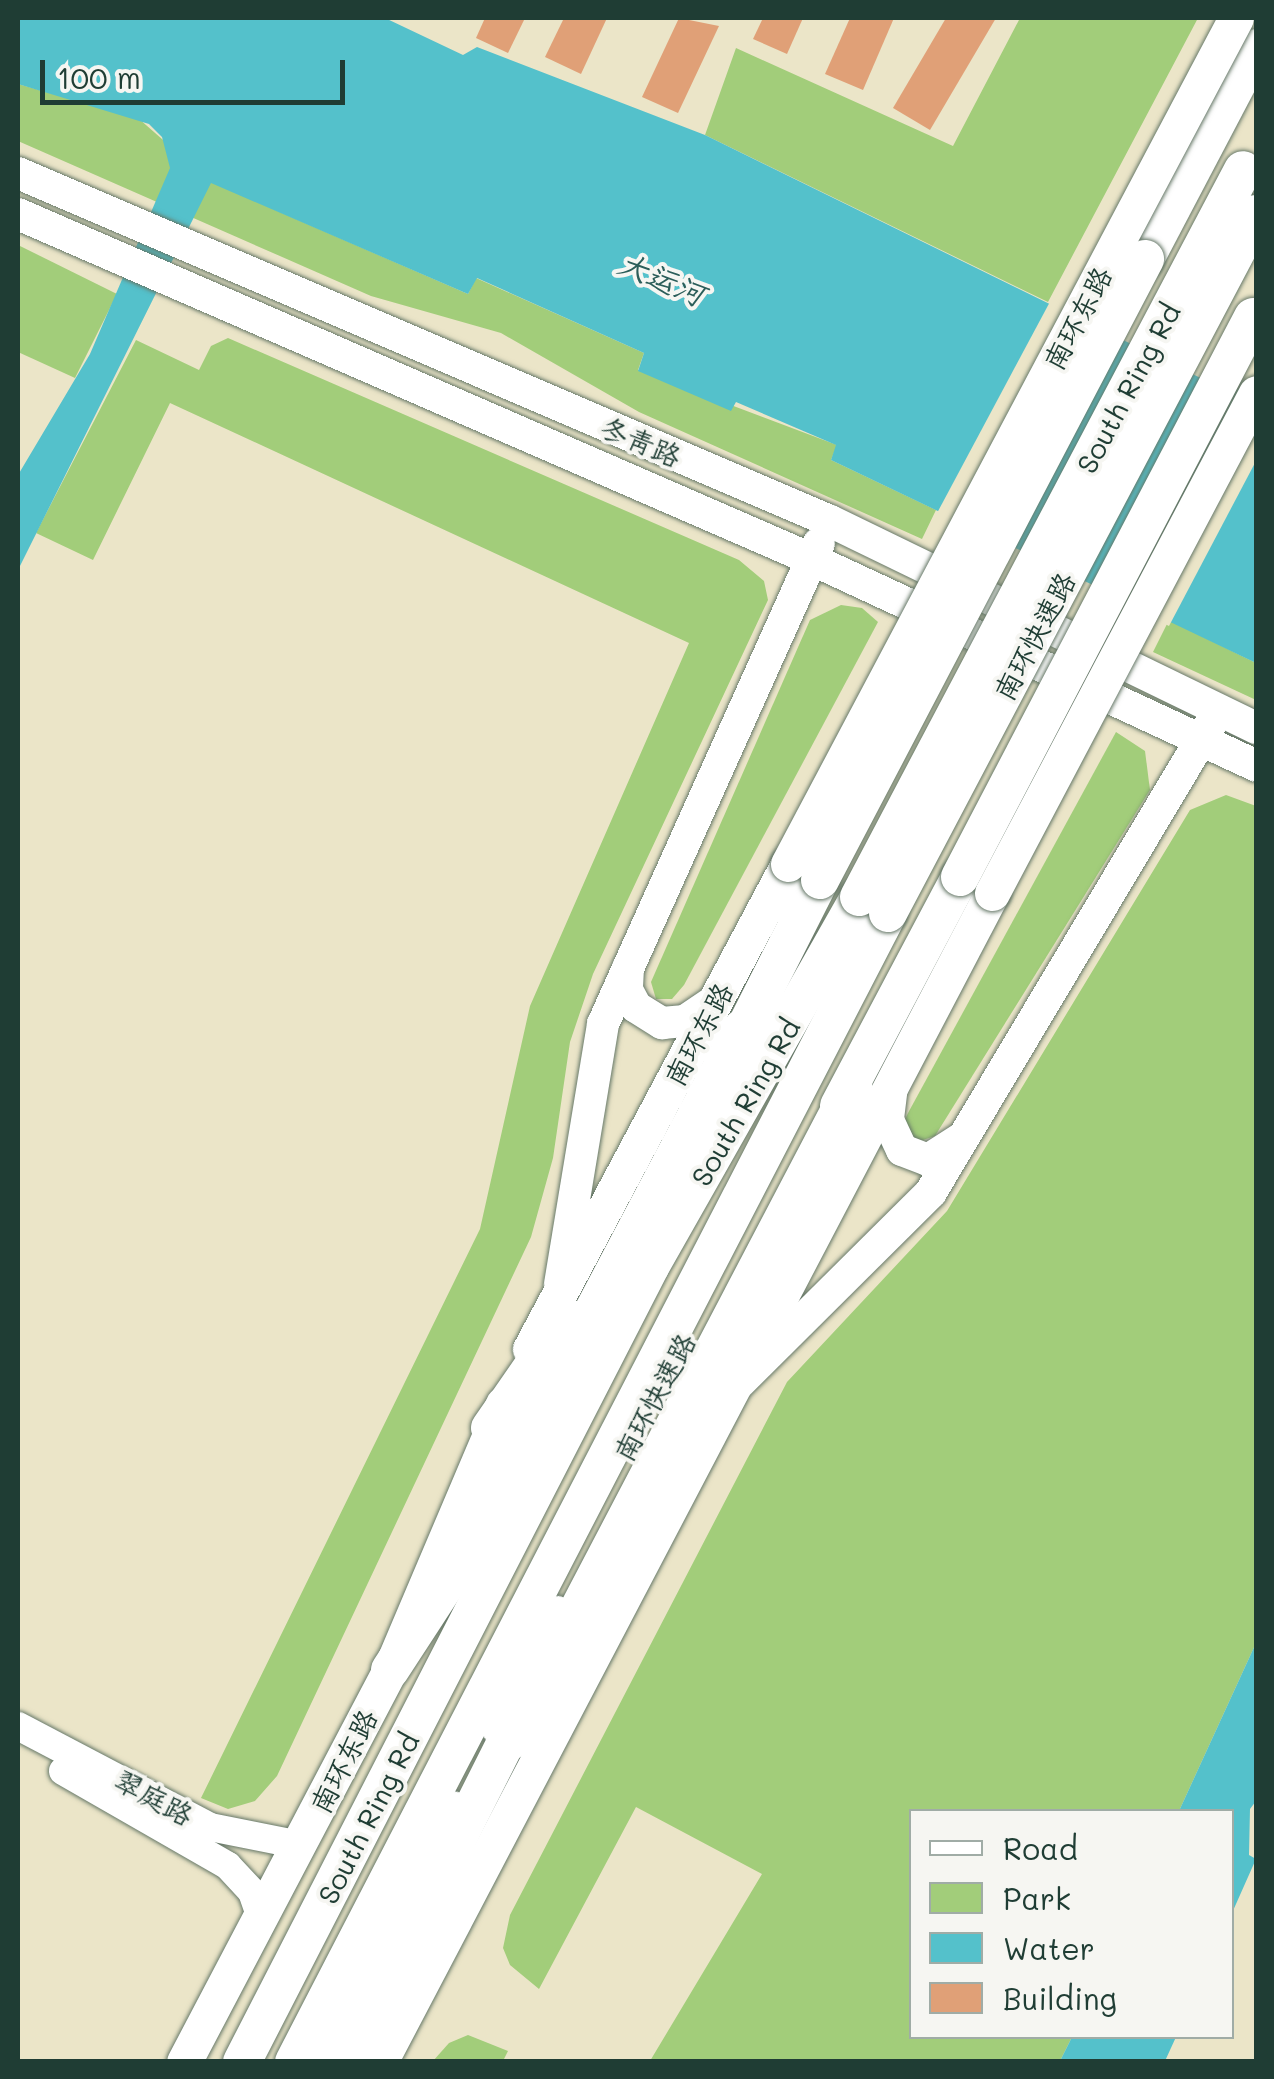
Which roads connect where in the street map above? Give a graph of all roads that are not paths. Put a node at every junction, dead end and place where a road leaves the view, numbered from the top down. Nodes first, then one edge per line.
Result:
1 (1236, 18) edge
2 (1254, 54) edge
3 (1256, 146) edge
4 (18, 173) edge
5 (18, 214) edge
6 (1256, 214) edge
7 (1256, 311) edge
8 (1256, 393) edge
9 (830, 521) junction
10 (811, 559) junction
11 (1219, 709) junction
12 (1256, 728) edge
13 (1202, 740) junction
14 (1256, 766) edge
15 (804, 872) junction
16 (976, 885) junction
17 (874, 905) junction
18 (628, 968) junction
19 (716, 1000) junction
20 (810, 1058) junction
21 (893, 1082) junction
22 (853, 1086) junction
23 (970, 1128) junction
24 (679, 1165) junction
25 (650, 1267) junction
26 (559, 1291) junction
27 (702, 1306) junction
28 (730, 1392) junction
29 (490, 1428) junction
30 (608, 1484) junction
31 (558, 1607) junction
32 (390, 1670) junction
33 (468, 1721) junction
34 (18, 1726) edge
35 (509, 1742) junction
36 (18, 1747) edge
37 (300, 1845) junction
38 (260, 1918) junction
39 (312, 1926) junction
40 (184, 2062) edge
41 (221, 2062) edge
42 (242, 2062) edge
43 (294, 2062) edge
44 (319, 2062) edge
45 (346, 2062) edge
46 (380, 2062) edge

1 - 15 main road, 南环东路, bridge
2 - 15 highway, bridge
3 - 17 highway, South Ring Rd, bridge
4 - 9 main road, 冬青路
5 - 10 main road, 冬青路
6 - 17 highway, 南环快速路, bridge
7 - 16 highway, bridge
8 - 16 main road, bridge
9 - 10 main road
9 - 11 main road, 冬青路
10 - 13 main road, 冬青路
10 - 18 main road
11 - 12 main road, 冬青路
11 - 13 main road
13 - 14 main road, 冬青路
13 - 23 main road
15 - 19 main road, 南环东路
15 - 24 highway
16 - 21 main road
16 - 22 highway
17 - 20 highway, 南环快速路
17 - 25 highway, South Ring Rd
18 - 19 main road
18 - 26 main road
19 - 26 main road, 南环东路
20 - 27 highway, 南环快速路
20 - 33 highway, 南环快速路
21 - 23 main road
21 - 28 main road
22 - 27 highway
22 - 35 highway
23 - 28 main road
24 - 25 highway
24 - 29 highway
24 - 32 highway
24 - 41 highway
25 - 39 highway, South Ring Rd
26 - 29 main road, 南环东路
27 - 30 highway, 南环快速路
28 - 46 main road
29 - 32 main road, 南环东路
30 - 31 highway
30 - 33 highway, 南环快速路
31 - 35 highway
31 - 44 street
32 - 37 main road, 南环东路
33 - 43 highway, 南环快速路
34 - 37 street, 翠庭路
35 - 45 highway
36 - 38 street, 翠庭路
37 - 38 main road, 南环东路
38 - 40 main road, 南环东路
39 - 41 highway
39 - 42 highway, South Ring Rd

